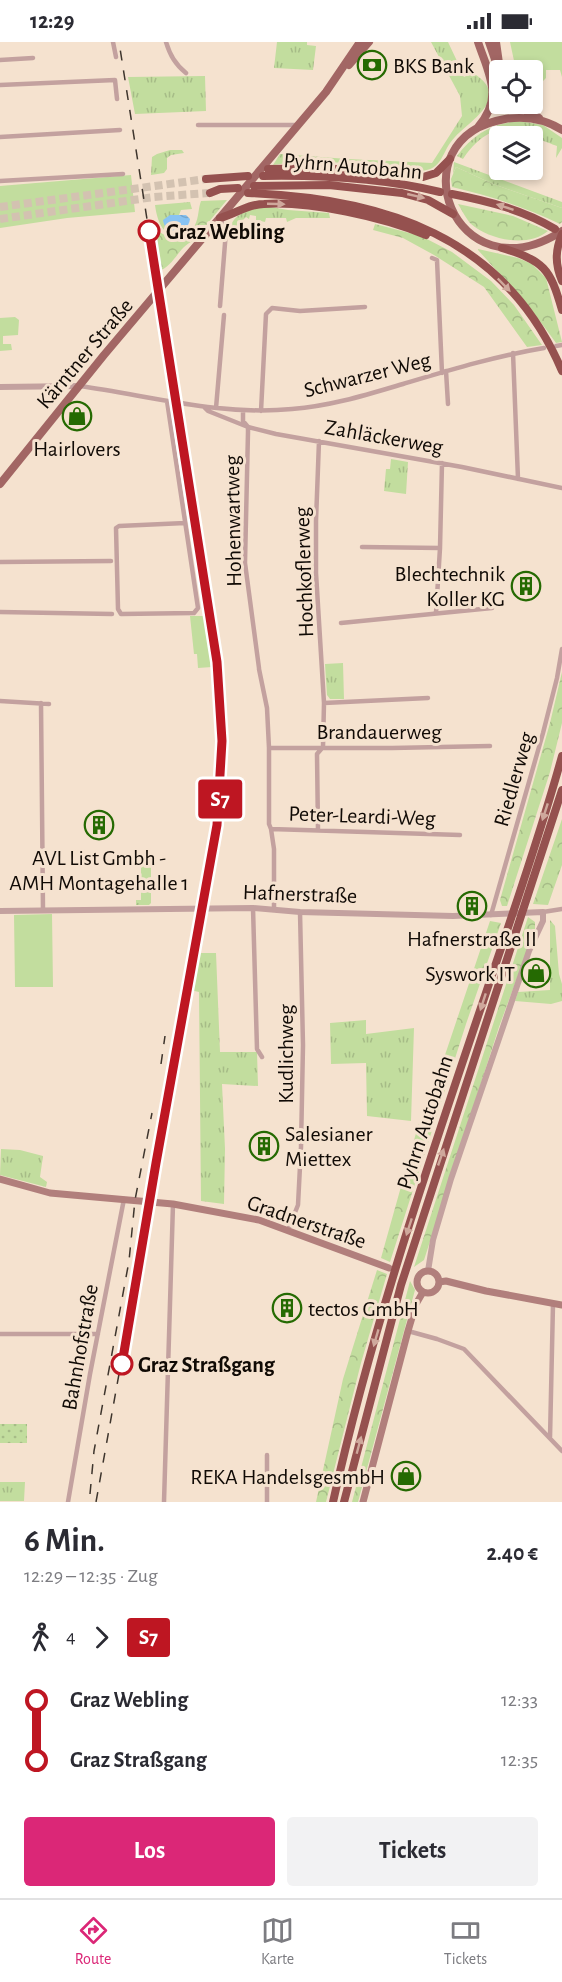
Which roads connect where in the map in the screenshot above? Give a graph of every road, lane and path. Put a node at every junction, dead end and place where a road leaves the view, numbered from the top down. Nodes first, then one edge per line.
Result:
1 (114, 42) edge
2 (166, 42) edge
3 (478, 42) edge
4 (489, 42) edge
5 (496, 42) edge
6 (366, 43) edge
7 (116, 57) dead end
8 (33, 58) dead end
9 (0, 60) edge
10 (496, 60) edge
11 (498, 60) edge
12 (186, 73) dead end
13 (0, 85) edge
14 (117, 99) dead end
15 (533, 114) edge
16 (546, 121) junction
17 (198, 125) dead end
18 (297, 125) junction
19 (120, 130) dead end
20 (476, 130) junction
21 (562, 130) edge
22 (0, 137) edge
23 (450, 159) junction
24 (250, 173) dead end
25 (123, 174) dead end
26 (207, 179) tunnel mouth
27 (0, 181) edge
28 (442, 188) junction
29 (236, 190) dead end
30 (209, 193) tunnel mouth
31 (450, 196) junction
32 (453, 214) junction
33 (220, 218) junction
34 (558, 234) edge
35 (452, 243) junction
36 (502, 248) junction
37 (432, 258) dead end
38 (562, 280) edge
39 (220, 306) dead end
40 (366, 307) dead end
41 (562, 310) edge
42 (224, 315) dead end
43 (545, 343) junction
44 (558, 349) edge
45 (513, 353) junction
46 (562, 371) edge
47 (444, 372) junction
48 (80, 386) junction
49 (0, 387) edge
50 (167, 401) junction
51 (448, 404) dead end
52 (204, 407) junction
53 (216, 408) junction
54 (243, 411) junction
55 (261, 411) junction
56 (248, 427) junction
57 (319, 441) junction
58 (442, 463) junction
59 (518, 479) junction
60 (0, 484) edge
61 (562, 488) edge
62 (185, 523) junction
63 (362, 547) dead end
64 (440, 548) junction
65 (111, 561) dead end
66 (0, 562) edge
67 (492, 608) dead end
68 (0, 612) edge
69 (112, 614) dead end
70 (436, 614) junction
71 (341, 623) dead end
72 (562, 650) edge
73 (428, 698) dead end
74 (0, 701) edge
75 (41, 703) junction
76 (324, 703) junction
77 (49, 704) dead end
78 (490, 746) dead end
79 (323, 747) junction
80 (269, 748) junction
81 (562, 756) edge
82 (562, 790) edge
83 (271, 829) junction
84 (318, 830) junction
85 (460, 835) dead end
86 (253, 908) junction
87 (274, 909) junction
88 (562, 909) edge
89 (43, 910) junction
90 (0, 911) edge
91 (300, 912) junction
92 (543, 912) junction
93 (491, 915) junction
94 (262, 1057) dead end
95 (0, 1179) edge
96 (124, 1198) junction
97 (173, 1204) junction
98 (288, 1230) junction
99 (388, 1268) dead end
100 (428, 1271) junction
101 (439, 1282) junction
102 (423, 1292) junction
103 (553, 1304) junction
104 (562, 1305) edge
105 (408, 1331) junction
106 (0, 1334) edge
107 (98, 1334) junction
108 (550, 1438) junction
109 (562, 1451) edge
110 (267, 1455) dead end
111 (68, 1502) edge
112 (164, 1502) edge
113 (267, 1502) edge
114 (333, 1502) edge
115 (344, 1502) edge
116 (363, 1502) edge

1 - 7 street
2 - 12 street
3 - 20 main road
4 - 10 main road
5 - 11 main road
6 - 18 main road, Kärntner Straße
8 - 9 street
13 - 14 street
15 - 16 main road
16 - 20 main road
16 - 21 main road
17 - 18 street
18 - 33 main road, Kärntner Straße
19 - 22 street
20 - 23 main road
23 - 28 main road
23 - 28 highway, Pyhrn Autobahn
24 - 26 highway
25 - 27 street
28 - 31 main road
29 - 30 highway
31 - 32 main road
34 -> 31 highway, Pyhrn Autobahn
35 -> 32 highway, Pyhrn Autobahn
32 - 36 main road
33 -> 35 highway
33 - 39 street
33 - 48 main road, Kärntner Straße
34 - 36 main road
34 - 38 highway
35 -> 43 highway, Pyhrn Autobahn
36 - 41 highway
37 - 47 street
40 - 55 street
42 - 53 street
43 - 44 highway, Pyhrn Autobahn
43 - 45 street, Schwarzer Weg
44 - 46 highway, Pyhrn Autobahn
45 - 47 street, Schwarzer Weg
45 - 59 street
47 - 51 street, Schwarzer Weg
47 - 55 street, Schwarzer Weg
48 - 49 street
48 - 50 street, Schwarzer Weg
48 - 60 main road, Kärntner Straße
50 - 52 street, Schwarzer Weg
50 - 62 street
52 - 53 street, Schwarzer Weg
52 - 56 street, Zahläckerweg
53 - 54 street, Schwarzer Weg
54 - 55 street, Schwarzer Weg
54 - 56 street, Hohenwartweg
56 - 57 street, Zahläckerweg
56 - 80 street, Hohenwartweg
57 - 58 street, Zahläckerweg
57 - 76 street, Hochkoflerweg
58 - 59 street, Zahläckerweg
58 - 64 street
59 - 61 street, Zahläckerweg
62 - 62 street
63 - 64 street
64 - 70 street
65 - 66 street
67 - 70 street
68 - 69 street
70 - 71 street
72 - 93 street, Riedlerweg
73 - 76 street
74 - 75 street
75 - 77 street
75 - 89 street
76 - 79 street, Hochkoflerweg
78 - 79 street, Brandauerweg
79 - 80 street, Brandauerweg
79 - 84 street, Hochkoflerweg
80 - 83 street
81 -> 114 highway, Pyhrn Autobahn
115 -> 82 highway, Pyhrn Autobahn
83 - 84 street, Peter-Leardi-Weg
83 - 87 street, Peter-Leardi-Weg
84 - 85 street, Peter-Leardi-Weg
86 - 87 street, Hafnerstraße
86 - 89 street, Hafnerstraße
86 - 94 street
87 - 91 street, Hafnerstraße
88 - 92 street, Hafnerstraße
89 - 90 street, Hafnerstraße
91 - 93 street, Hafnerstraße
91 - 98 street, Kudlichweg
92 - 93 street, Hafnerstraße
92 - 100 street
95 - 96 main road, Gradnerstraße
96 - 97 main road, Gradnerstraße
96 - 107 street, Bahnhofstraße
97 - 98 main road, Gradnerstraße
97 - 112 street
98 - 99 main road, Gradnerstraße
100 - 101 main road
100 - 102 main road
101 - 102 main road
101 - 103 main road
102 - 105 main road
103 - 104 main road
103 - 108 street
105 - 108 street
105 - 116 main road
106 - 107 street
107 - 111 street, Bahnhofstraße
108 - 109 street
110 - 113 street

